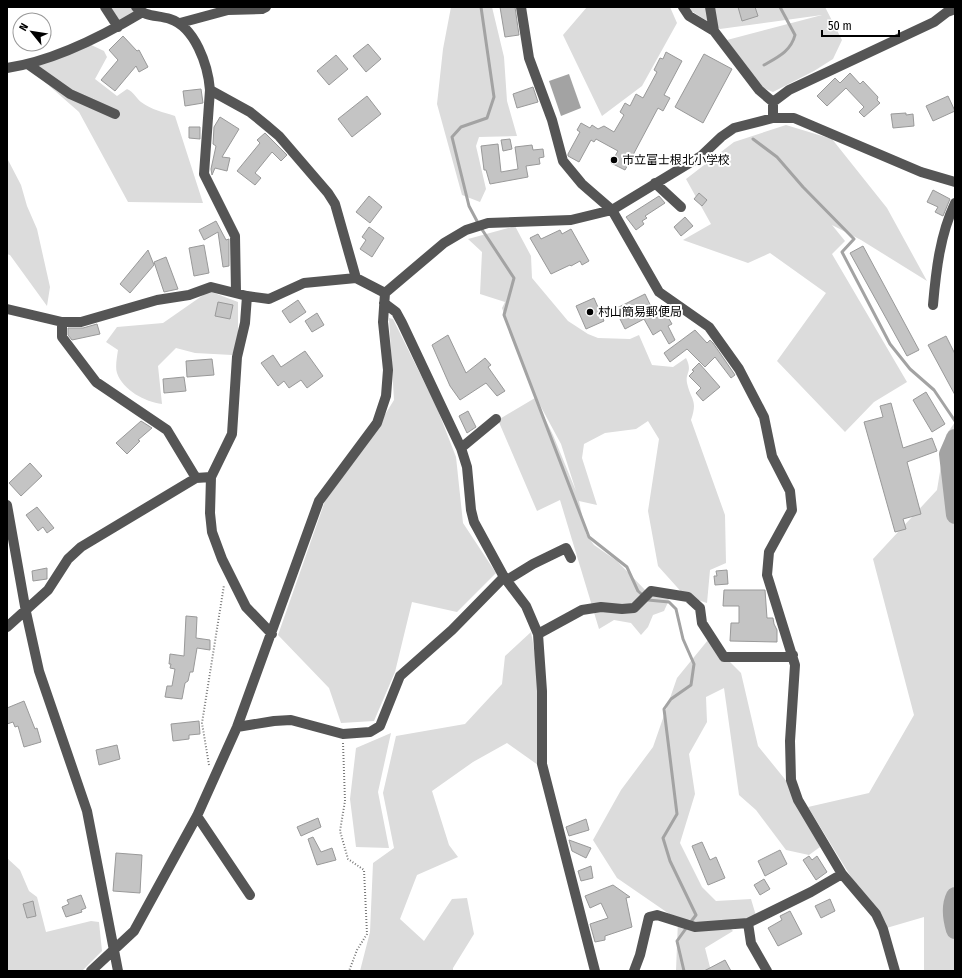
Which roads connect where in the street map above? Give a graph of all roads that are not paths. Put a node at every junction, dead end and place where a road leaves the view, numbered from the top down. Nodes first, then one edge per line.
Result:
1 (105, 7) edge
2 (266, 7) edge
3 (521, 7) edge
4 (683, 7) edge
5 (710, 7) edge
6 (228, 8) edge
7 (955, 9) edge
8 (138, 10) edge
9 (180, 23) junction
10 (118, 27) junction
11 (714, 31) junction
12 (29, 65) junction
13 (7, 68) edge
14 (210, 90) junction
15 (774, 102) junction
16 (115, 114) dead end
17 (773, 118) junction
18 (955, 182) edge
19 (655, 183) junction
20 (955, 203) edge
21 (681, 207) dead end
22 (612, 210) junction
23 (356, 278) junction
24 (236, 292) junction
25 (246, 296) junction
26 (385, 298) junction
27 (933, 305) dead end
28 (7, 309) edge
29 (62, 322) junction
30 (496, 419) dead end
31 (462, 448) junction
32 (211, 477) junction
33 (196, 478) junction
34 (7, 505) edge
35 (571, 558) dead end
36 (506, 579) junction
37 (26, 612) junction
38 (7, 627) edge
39 (272, 634) junction
40 (538, 634) junction
41 (793, 655) junction
42 (237, 728) junction
43 (197, 816) junction
44 (842, 874) junction
45 (250, 895) dead end
46 (748, 923) junction
47 (114, 950) junction
48 (91, 971) edge
49 (118, 971) edge
50 (595, 971) edge
51 (634, 971) edge
52 (767, 971) edge
53 (895, 971) edge

1 - 10 street
2 - 6 street
3 - 22 street
4 - 11 street
5 - 11 street
6 - 9 street
7 - 15 street
8 - 9 street
8 - 10 street
9 - 14 street
10 - 12 street
11 - 15 street
12 - 13 street
12 - 16 street
14 - 23 street
14 - 24 street
15 - 17 street
17 - 18 street
17 - 19 street
19 - 21 street
19 - 22 street
20 - 27 street
22 - 26 street
22 - 41 street
23 - 25 street
23 - 26 street
24 - 25 street
24 - 29 street
25 - 32 street
26 - 31 street
26 - 39 street
28 - 29 street
29 - 33 street
30 - 31 street
31 - 36 street
32 - 33 street
32 - 39 street
33 - 37 street
34 - 37 street
35 - 36 street
36 - 40 street
36 - 42 street
37 - 38 street
37 - 47 street
39 - 42 street
40 - 41 street
40 - 50 street
41 - 44 street
42 - 43 street
43 - 45 street
43 - 47 street
44 - 46 street
44 - 53 street
46 - 51 street
46 - 52 street
47 - 48 street
47 - 49 street

